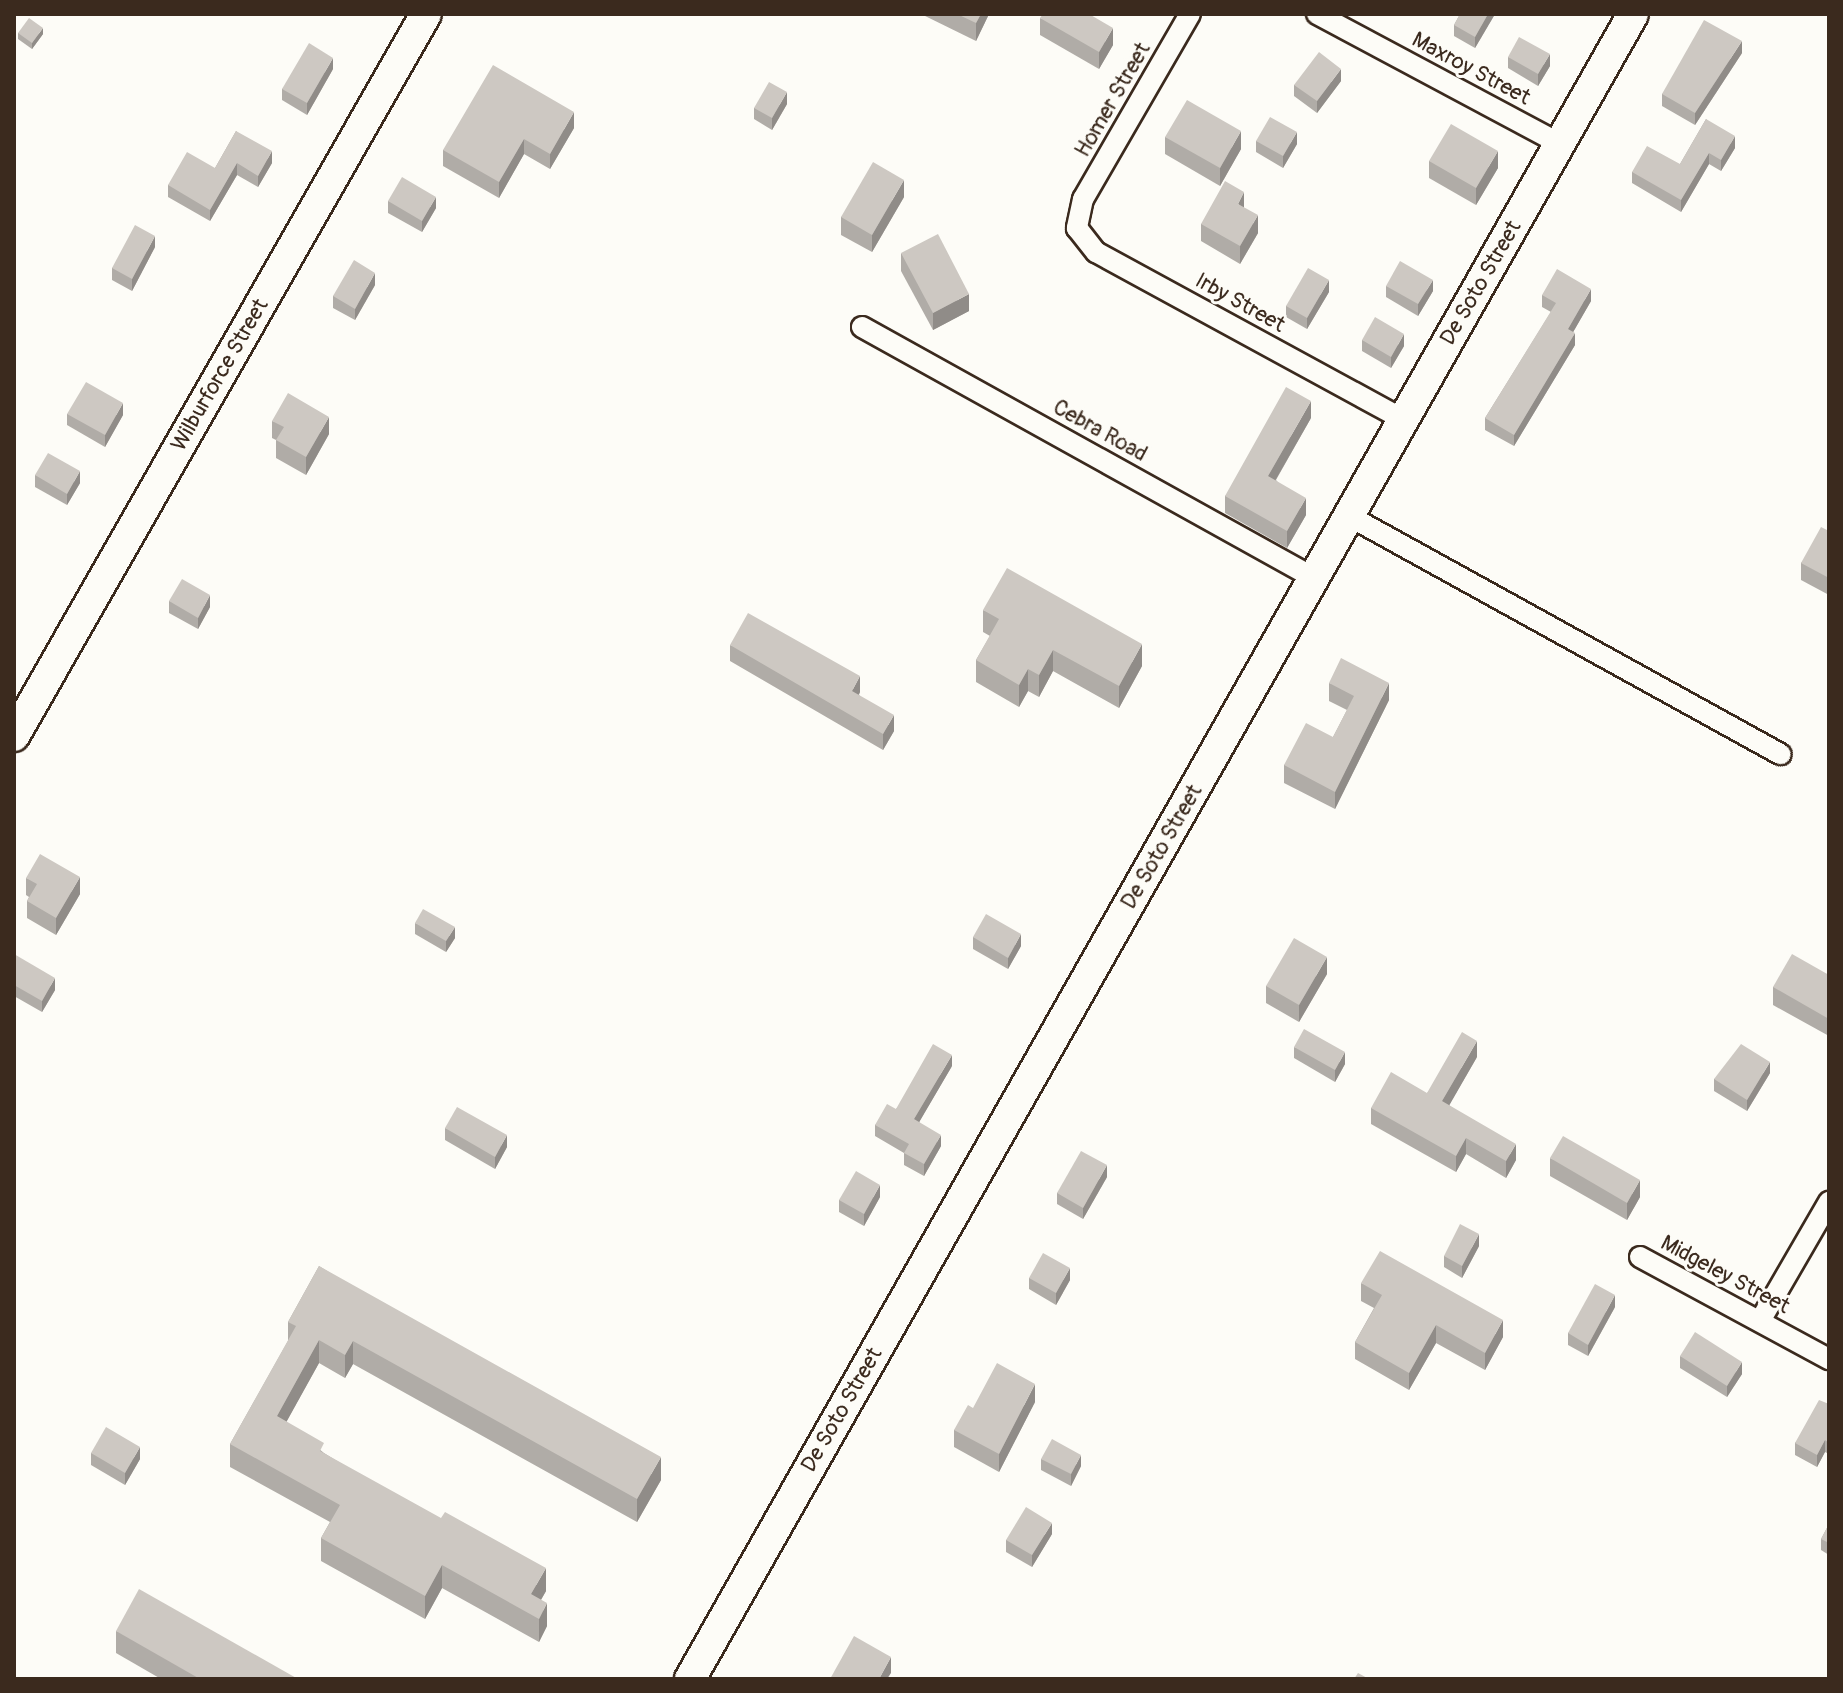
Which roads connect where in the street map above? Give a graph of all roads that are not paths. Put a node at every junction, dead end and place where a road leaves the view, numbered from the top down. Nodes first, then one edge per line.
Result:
1 (426, 14) edge
2 (1190, 14) edge
3 (1317, 14) edge
4 (1633, 14) edge
5 (1560, 144) junction
6 (1079, 210) joint
7 (862, 327) dead end
8 (1404, 420) junction
9 (1349, 516) junction
10 (1314, 578) junction
11 (16, 727) edge
12 (1781, 754) dead end
13 (1829, 1202) edge
14 (1640, 1257) dead end
15 (1760, 1321) junction
16 (1829, 1359) edge
17 (690, 1679) edge

1 - 11 street, Wilburforce Street
2 - 6 street, Homer Street
3 - 5 street, Maxroy Street
4 - 5 street, De Soto Street
5 - 8 street, De Soto Street
6 - 8 street, Irby Street
7 - 10 street, Cebra Road
8 - 9 street, De Soto Street
9 - 10 street, De Soto Street
9 - 12 street
10 - 17 street, De Soto Street
13 - 15 street
14 - 15 street, Midgeley Street
15 - 16 street, Midgeley Street

